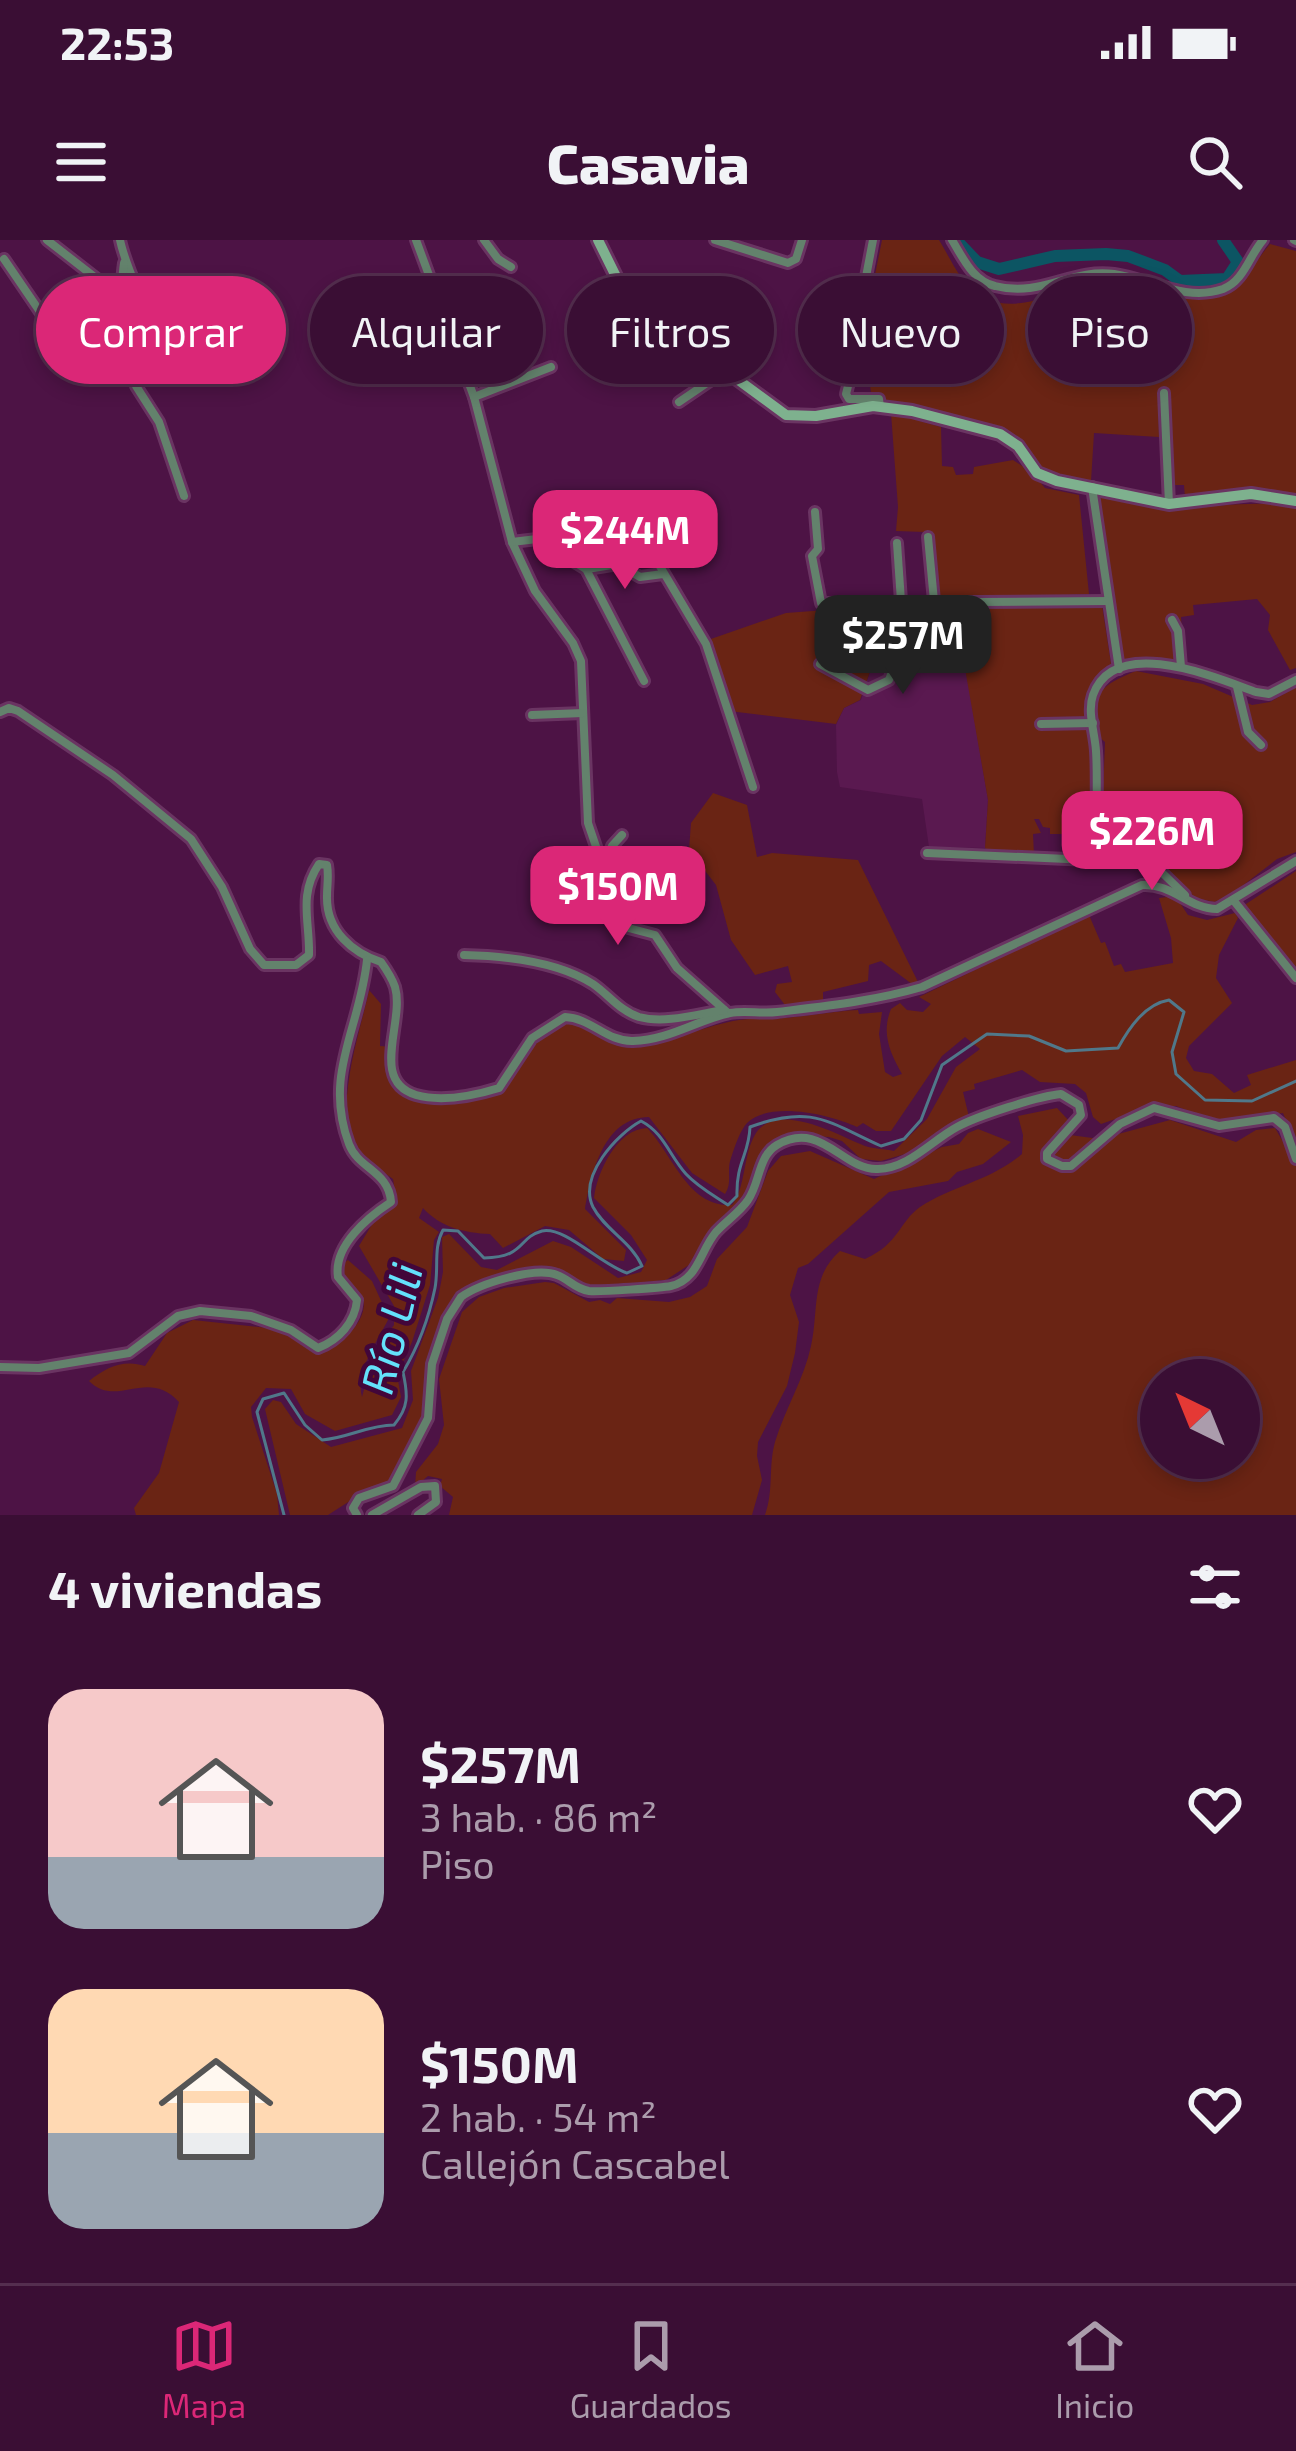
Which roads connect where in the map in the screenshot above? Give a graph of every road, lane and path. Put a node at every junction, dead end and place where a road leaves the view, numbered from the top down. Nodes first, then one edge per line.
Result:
1 (47, 240) edge
2 (120, 240) edge
3 (416, 240) edge
4 (484, 240) edge
5 (598, 240) edge
6 (716, 240) edge
7 (802, 240) edge
8 (873, 240) edge
9 (952, 240) edge
10 (1263, 240) edge
11 (4, 259) dead end
12 (124, 261) junction
13 (511, 266) dead end
14 (93, 276) edge
15 (122, 276) edge
16 (130, 276) edge
17 (430, 276) edge
18 (616, 276) edge
19 (866, 276) edge
20 (36, 307) edge
21 (551, 367) dead end
22 (137, 384) edge
23 (470, 384) edge
24 (705, 384) edge
25 (745, 384) edge
26 (849, 384) edge
27 (1164, 393) dead end
28 (474, 397) junction
29 (679, 402) dead end
30 (880, 406) junction
31 (1092, 487) junction
32 (184, 496) dead end
33 (635, 497) dead end
34 (1296, 501) edge
35 (1169, 504) junction
36 (815, 512) dead end
37 (928, 537) dead end
38 (512, 542) junction
39 (897, 543) dead end
40 (586, 569) junction
41 (663, 574) junction
42 (901, 601) junction
43 (934, 601) junction
44 (865, 602) junction
45 (1108, 602) junction
46 (1172, 620) dead end
47 (820, 664) dead end
48 (1180, 667) junction
49 (1119, 668) junction
50 (1296, 680) edge
51 (644, 681) dead end
52 (1237, 686) junction
53 (0, 712) edge
54 (583, 713) junction
55 (532, 716) dead end
56 (1093, 722) junction
57 (1041, 724) dead end
58 (1261, 745) dead end
59 (754, 787) dead end
60 (622, 835) dead end
61 (1130, 852) junction
62 (927, 853) dead end
63 (1296, 861) edge
64 (604, 870) junction
65 (1190, 901) junction
66 (1234, 901) junction
67 (464, 955) dead end
68 (368, 960) junction
69 (1296, 978) edge
70 (727, 1012) junction
71 (1296, 1160) edge
72 (0, 1367) edge
73 (357, 1515) edge
74 (373, 1515) edge
75 (418, 1515) edge

1 - 14 street
2 - 12 street
3 - 17 street
4 - 13 street
5 - 18 street
6 - 7 street
8 - 19 street
9 - 10 street
11 - 20 street
12 - 15 street
12 - 16 street
21 - 28 street
22 - 32 street
23 - 28 street
24 - 29 street
25 - 30 street
26 - 30 street
27 - 35 street
28 - 38 street
30 - 31 street
31 - 35 street
31 - 45 street
33 - 41 street
34 - 35 street
36 - 44 street
37 - 43 street
38 - 40 street
38 - 54 street
39 - 42 street
40 - 41 street
40 - 51 street
41 - 59 street
42 - 43 street
42 - 44 street
43 - 45 street
44 - 47 street
45 - 49 street
46 - 48 street
48 - 49 street
48 - 52 street
49 - 56 street
50 - 52 street
52 - 58 street
53 - 68 street
54 - 55 street
54 - 64 street
56 - 57 street
56 - 61 street
60 - 64 street
61 - 62 street
61 - 65 street
63 - 66 street
64 - 70 street
65 - 66 street
65 - 70 street
66 - 69 street
67 - 70 street
68 - 70 street
68 - 72 street
71 - 73 street
74 - 75 street

